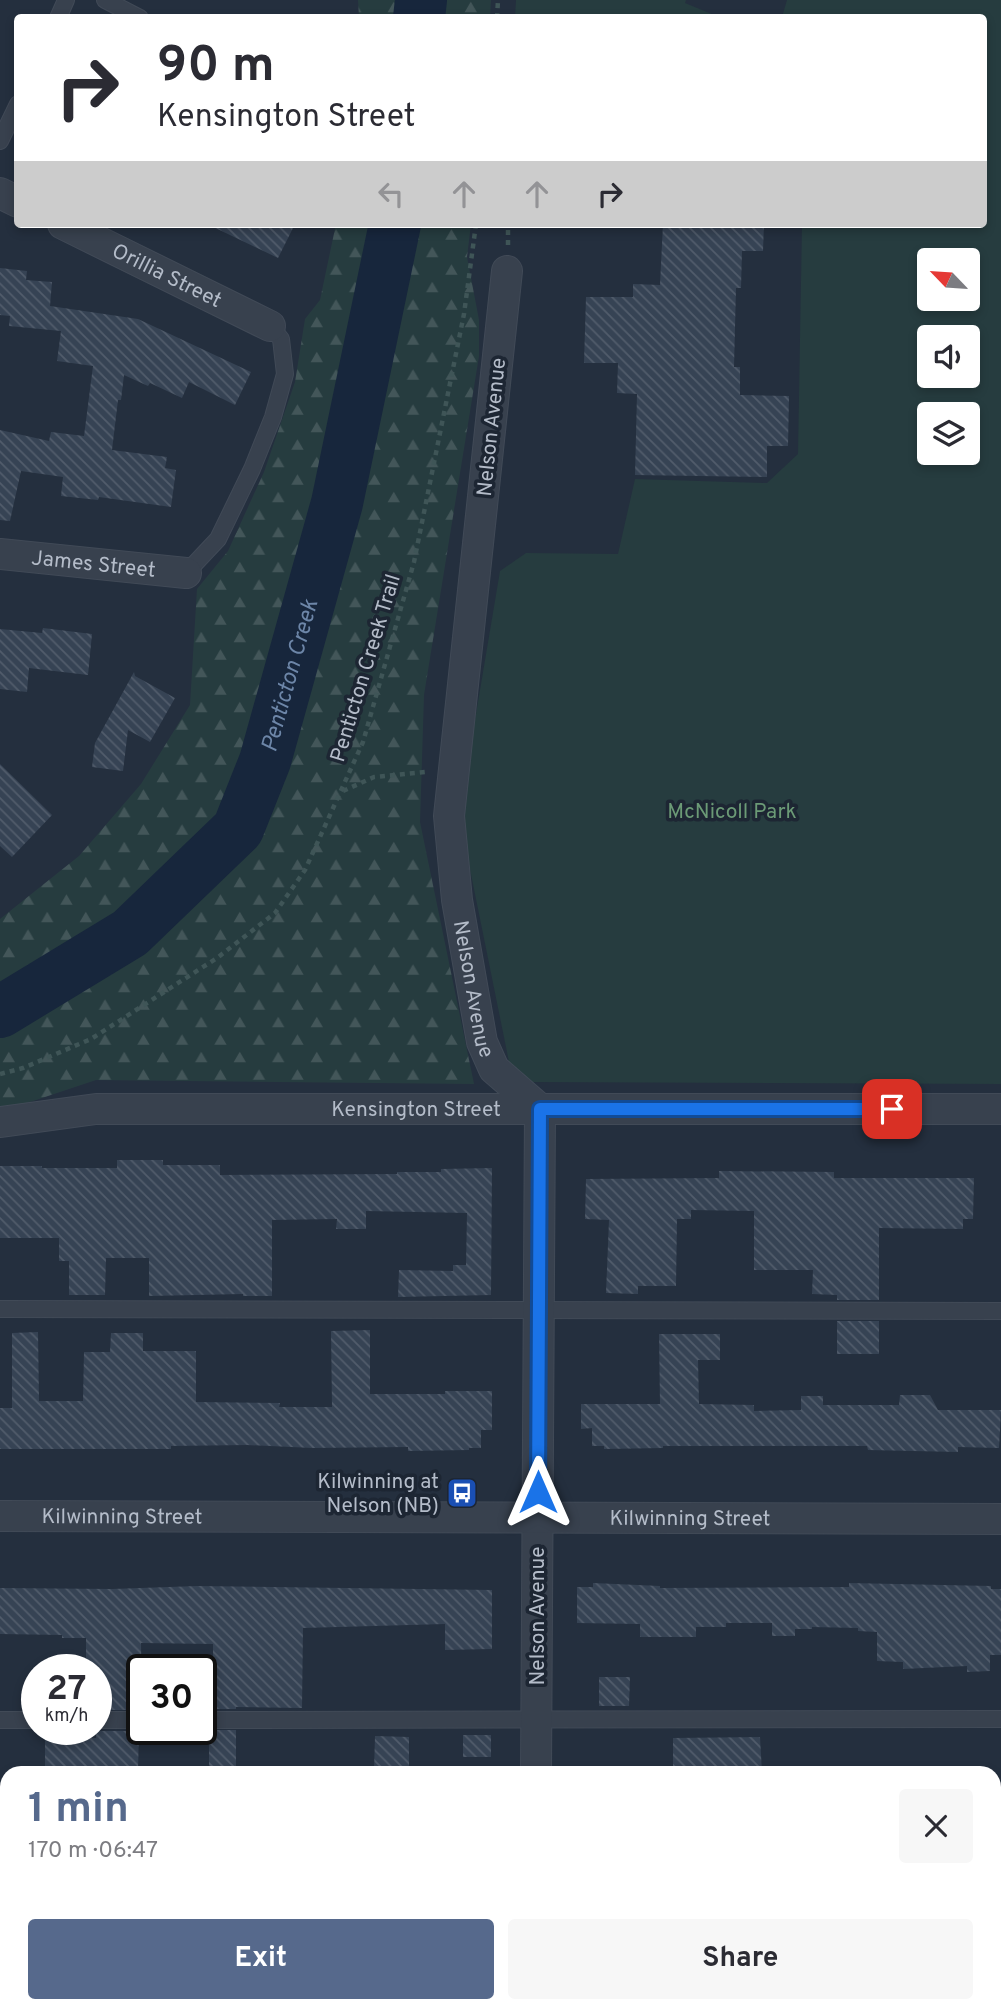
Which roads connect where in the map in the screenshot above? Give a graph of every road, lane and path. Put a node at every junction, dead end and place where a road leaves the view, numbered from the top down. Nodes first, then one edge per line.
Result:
1 (105, 0) edge
2 (132, 14) edge
3 (14, 112) edge
4 (0, 141) edge
5 (71, 228) edge
6 (475, 228) edge
7 (507, 271) dead end
8 (270, 326) joint
9 (0, 554) edge
10 (186, 573) joint
11 (454, 772) junction
12 (342, 791) junction
13 (0, 1074) edge
14 (540, 1109) junction
15 (1001, 1109) edge
16 (1, 1122) edge
17 (0, 1309) edge
18 (539, 1310) junction
19 (1001, 1311) edge
20 (0, 1516) edge
21 (538, 1518) junction
22 (1001, 1519) edge
23 (537, 1719) junction
24 (1001, 1719) edge
25 (0, 1720) edge
26 (21, 1720) edge
27 (217, 1720) edge
28 (536, 1766) edge

1 - 2 lane
3 - 4 lane
5 - 8 street, Orillia Street
6 - 12 path, Penticton Creek Trail
7 - 11 street, Nelson Avenue
8 - 10 lane
9 - 10 street, James Street
11 - 12 path
11 - 14 street, Nelson Avenue
12 - 13 path, Penticton Creek Trail
14 - 15 street, Kensington Street
14 - 16 street, Kensington Street
14 - 18 street, Nelson Avenue
17 - 18 lane
18 - 19 lane
18 - 21 street, Nelson Avenue
20 - 21 street, Kilwinning Street
21 - 22 street, Kilwinning Street
21 - 23 street, Nelson Avenue
23 - 24 lane
23 - 27 lane
23 - 28 street, Nelson Avenue
25 - 26 lane

